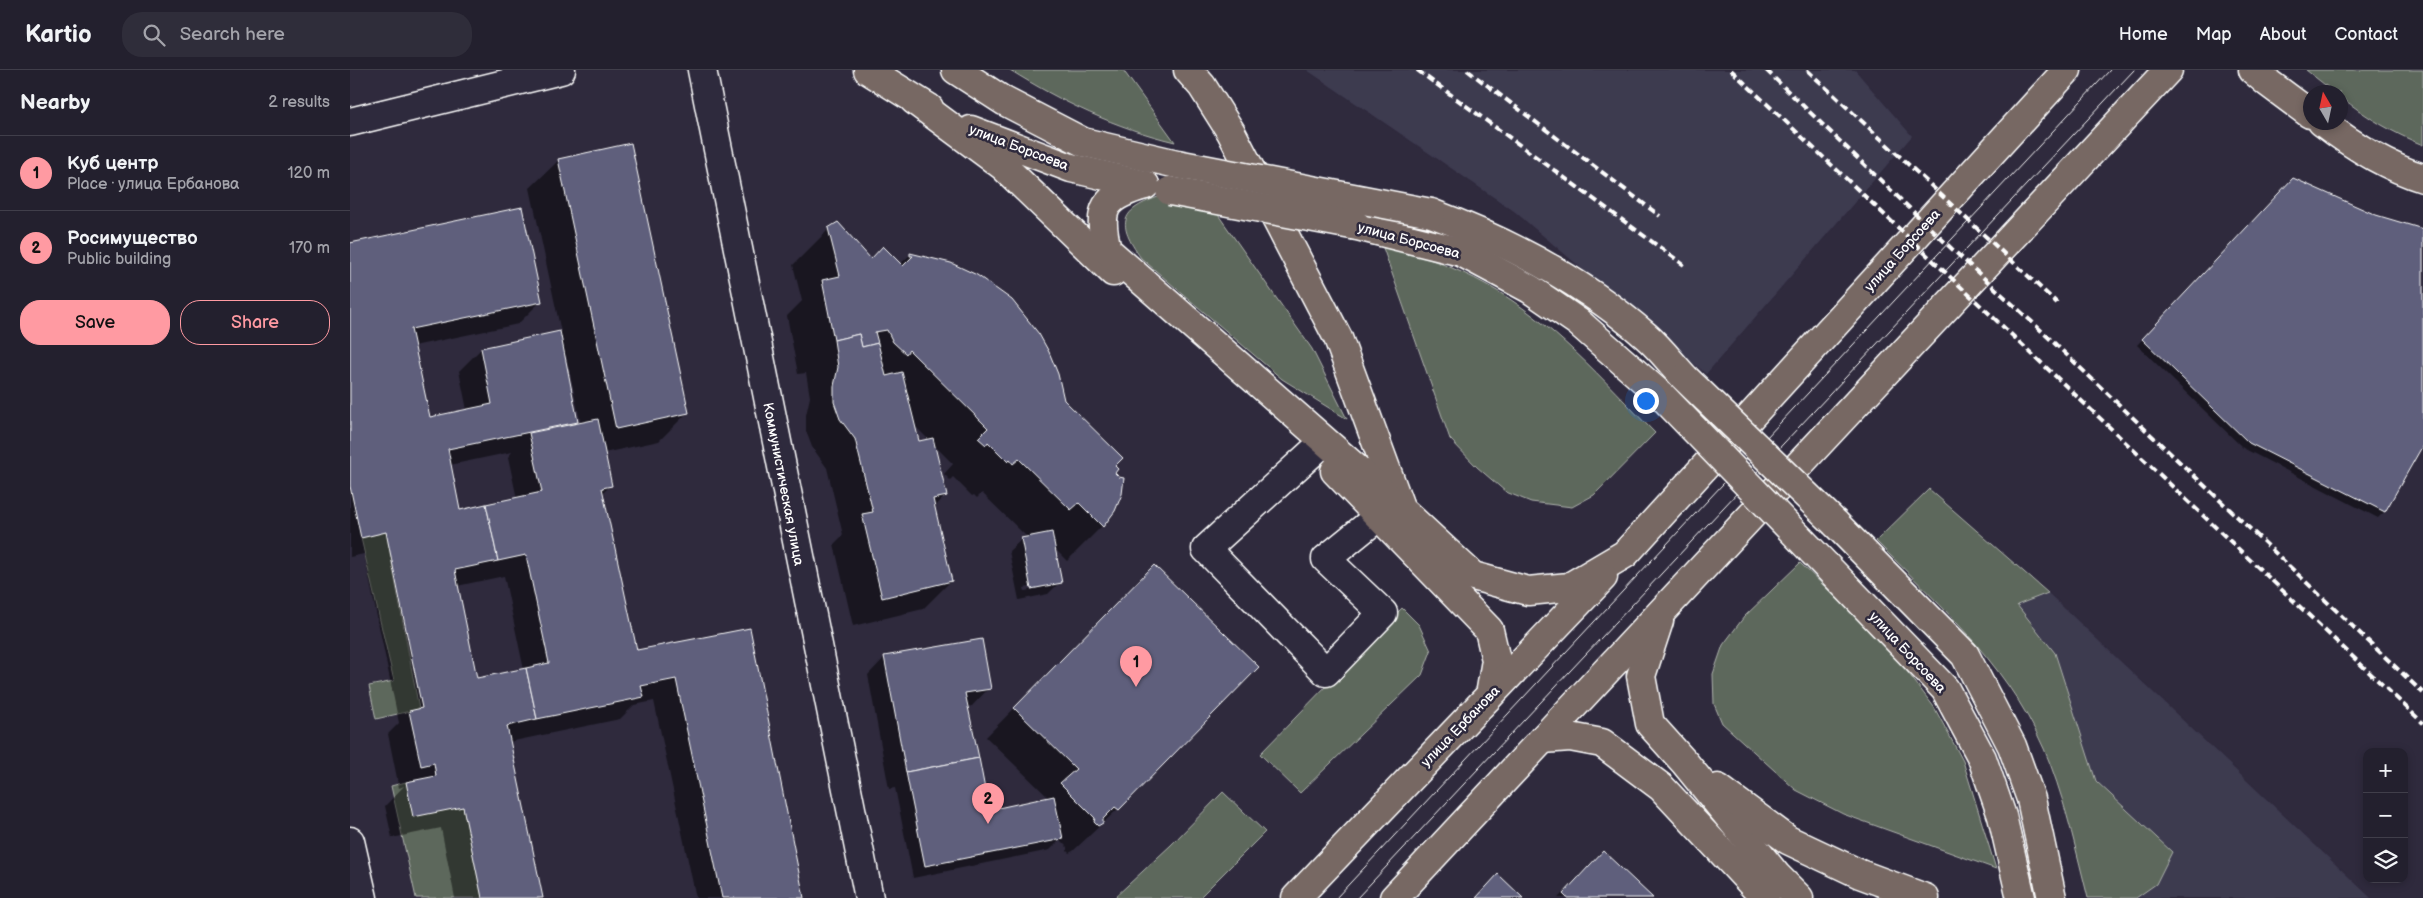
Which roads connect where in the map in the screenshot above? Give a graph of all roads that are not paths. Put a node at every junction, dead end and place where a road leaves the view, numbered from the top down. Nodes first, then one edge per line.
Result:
1 (561, 70) edge
2 (702, 70) edge
3 (868, 70) edge
4 (956, 70) edge
5 (1188, 70) edge
6 (2067, 70) edge
7 (2168, 70) edge
8 (2260, 76) edge
9 (914, 100) junction
10 (2303, 109) edge
11 (350, 122) edge
12 (2333, 130) edge
13 (2423, 178) edge
14 (1144, 185) junction
15 (1315, 450) junction
16 (1389, 512) junction
17 (1625, 554) junction
18 (1661, 613) junction
19 (1490, 695) junction
20 (1543, 739) junction
21 (1685, 763) junction
22 (350, 841) edge
23 (363, 898) edge
24 (869, 898) edge
25 (1296, 898) edge
26 (1394, 898) edge
27 (1765, 898) edge
28 (1799, 898) edge
29 (1925, 898) edge
30 (2020, 898) edge
31 (2052, 898) edge

1 - 11 street
2 - 24 street, Коммунистическая улица
3 - 9 main road, улица Борсоева
4 - 31 main road, улица Борсоева, bridge
5 - 16 main road, улица Борсоева
6 - 17 main road, улица Борсоева
7 - 18 main road
8 - 10 main road
9 - 14 main road, улица Борсоева
9 - 15 main road, улица Борсоева
12 - 13 main road
14 - 16 main road, улица Борсоева
14 - 30 main road, улица Борсоева, bridge
15 - 16 main road, улица Борсоева
15 - 16 street
16 - 17 main road, улица Борсоева
16 - 19 main road, улица Борсоева
17 - 19 main road, улица Ербанова
18 - 20 main road
18 - 21 main road
19 - 25 main road, улица Ербанова
20 - 26 main road
20 - 27 main road
21 - 28 main road
21 - 29 main road
22 - 23 street

